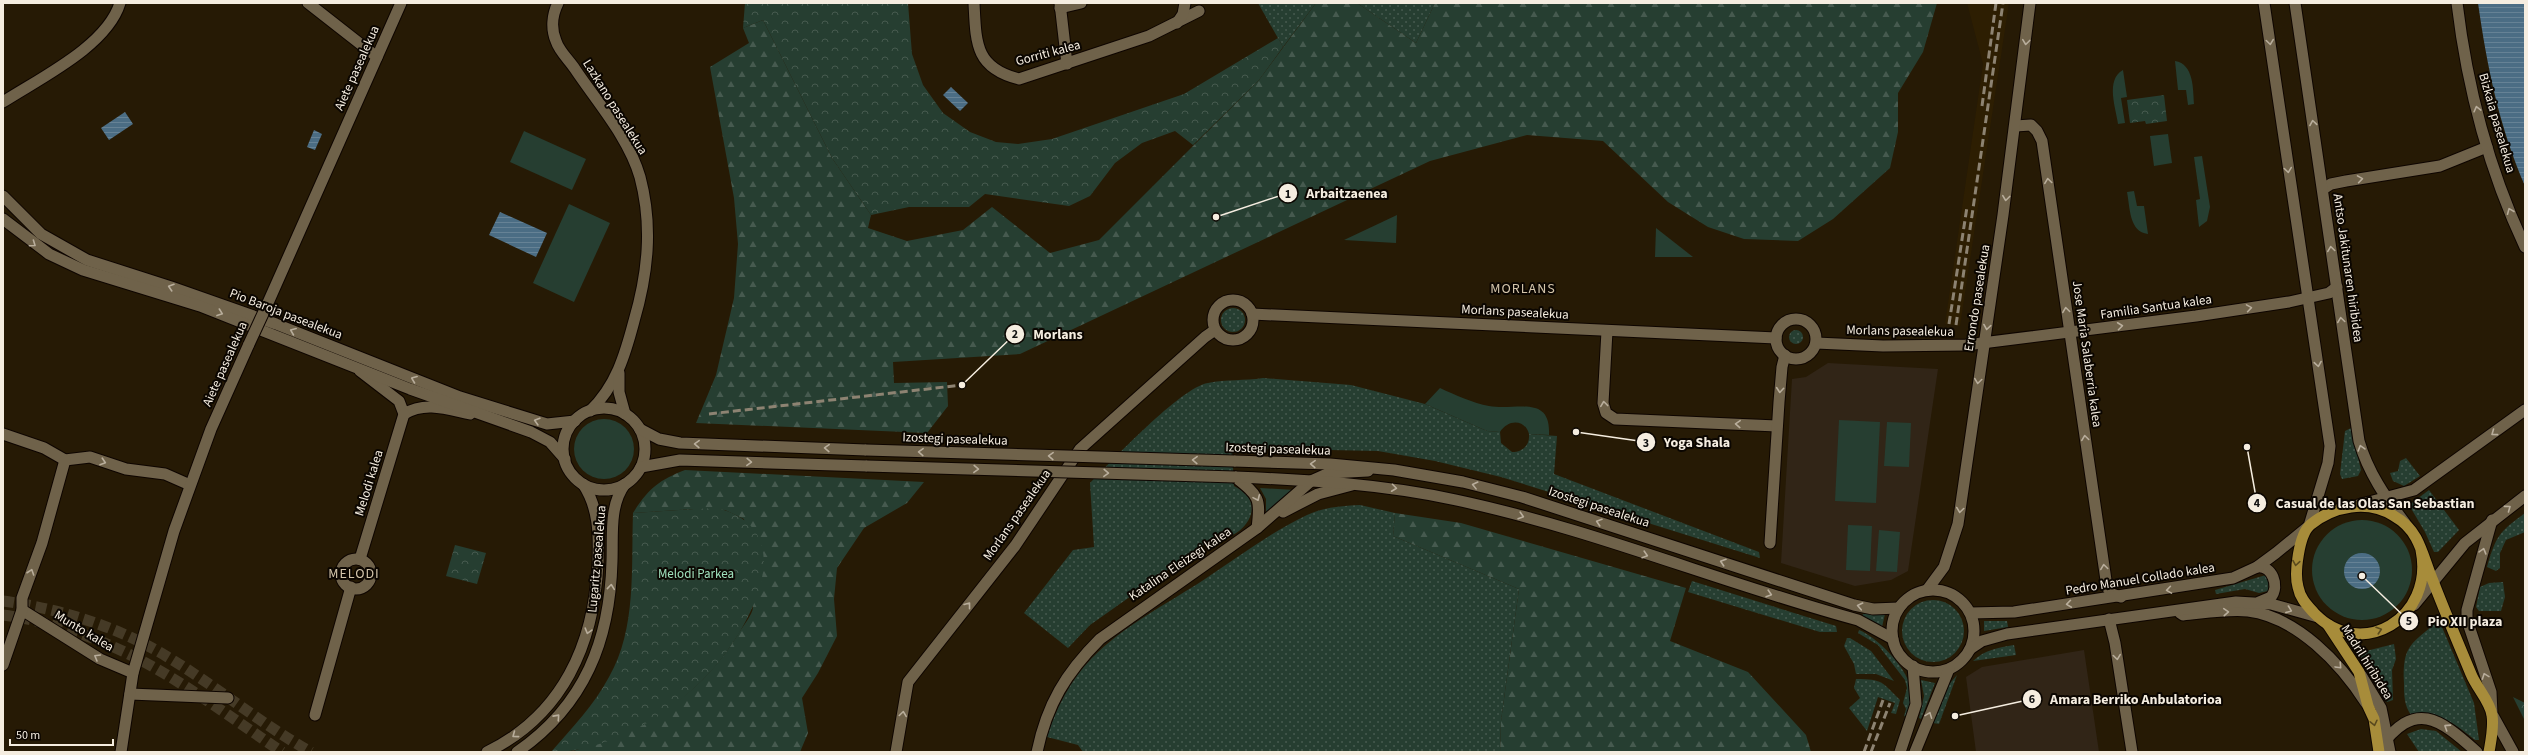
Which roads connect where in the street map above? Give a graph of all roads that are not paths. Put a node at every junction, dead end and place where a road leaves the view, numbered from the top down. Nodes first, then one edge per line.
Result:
1 (120, 3) edge
2 (308, 3) edge
3 (402, 3) edge
4 (558, 3) edge
5 (974, 3) edge
6 (1081, 3) edge
7 (1184, 3) edge
8 (2264, 3) edge
9 (2295, 3) edge
10 (2457, 3) edge
11 (2034, 4) edge
12 (1060, 6) edge
13 (1199, 11) dead end
14 (1177, 23) junction
15 (377, 57) junction
16 (1067, 64) junction
17 (3, 102) edge
18 (2015, 126) junction
19 (2487, 147) junction
20 (2323, 189) junction
21 (3, 196) edge
22 (3, 219) edge
23 (2525, 247) edge
24 (2337, 287) junction
25 (2307, 298) junction
26 (1252, 314) junction
27 (1215, 330) junction
28 (1607, 331) junction
29 (2070, 332) junction
30 (1776, 338) junction
31 (1816, 343) junction
32 (1984, 343) junction
33 (1785, 355) junction
34 (351, 365) junction
35 (619, 370) junction
36 (2525, 410) edge
37 (590, 411) junction
38 (404, 414) junction
39 (625, 414) junction
40 (496, 420) junction
41 (575, 421) junction
42 (1777, 426) junction
43 (640, 429) junction
44 (3, 434) edge
45 (565, 459) junction
46 (65, 460) junction
47 (641, 467) junction
48 (1394, 470) junction
49 (1235, 477) junction
50 (1311, 480) junction
51 (583, 484) junction
52 (625, 484) junction
53 (1356, 484) junction
54 (190, 485) junction
55 (2525, 496) edge
56 (2387, 498) junction
57 (2350, 507) junction
58 (2492, 520) junction
59 (2406, 525) junction
60 (2309, 526) junction
61 (1257, 528) junction
62 (1770, 543) dead end
63 (2421, 550) junction
64 (360, 559) junction
65 (2257, 567) junction
66 (2433, 582) junction
67 (351, 587) junction
68 (1926, 590) junction
69 (2121, 597) junction
70 (2259, 602) junction
71 (2413, 605) junction
72 (1899, 608) junction
73 (2175, 609) junction
74 (22, 610) junction
75 (1970, 613) junction
76 (2318, 617) junction
77 (2109, 619) junction
78 (2328, 625) junction
79 (1893, 639) junction
80 (1970, 649) junction
81 (3, 665) edge
82 (1913, 666) junction
83 (1949, 669) junction
84 (2359, 672) junction
85 (133, 673) junction
86 (2471, 675) junction
87 (2491, 692) junction
88 (130, 694) junction
89 (228, 698) dead end
90 (2368, 706) junction
91 (2492, 714) junction
92 (315, 716) dead end
93 (2499, 726) junction
94 (2388, 737) junction
95 (2379, 750) edge
96 (121, 752) edge
97 (487, 752) edge
98 (517, 752) edge
99 (896, 752) edge
100 (1037, 752) edge
101 (1900, 752) edge
102 (1916, 752) edge
103 (2132, 752) edge
104 (2390, 752) edge
105 (2477, 752) edge
106 (2489, 752) edge
107 (2514, 752) edge

1 - 17 main road
2 - 15 main road
3 - 15 main road, Aiete pasealekua
4 - 35 main road, Lazkano pasealekua
5 - 16 main road, Gorriti kalea
6 - 12 main road
7 - 14 main road
8 -> 25 main road
20 -> 9 main road, Antso Jakitunaren hiribidea
19 -> 10 main road, Bizkaia pasealekua
11 -> 18 main road, Errondo pasealekua
12 - 16 main road
13 - 14 main road, Gorriti kalea
14 - 16 main road, Gorriti kalea
15 - 54 main road, Aiete pasealekua, bridge
29 -> 18 main road, Jose Maria Salaberria kalea
18 -> 32 main road, Errondo pasealekua
20 -> 19 main road
23 -> 19 main road, Bizkaia pasealekua
24 -> 20 main road, Antso Jakitunaren hiribidea
41 -> 21 main road, Pio Baroja pasealekua
22 -> 34 main road, Pio Baroja pasealekua
24 - 25 main road, Familia Santua kalea
56 -> 24 main road, Antso Jakitunaren hiribidea
29 -> 25 main road, Familia Santua kalea
25 -> 60 main road
26 - 27 main road
26 - 27 main road
26 - 28 main road, Morlans pasealekua
99 -> 27 main road, Morlans pasealekua
28 - 30 main road, Morlans pasealekua
42 -> 28 main road
29 - 32 main road, Familia Santua kalea
69 -> 29 main road, Jose Maria Salaberria kalea
30 - 31 main road
30 - 33 main road
31 - 32 main road, Morlans pasealekua
31 - 33 main road
32 -> 68 main road, Errondo pasealekua
33 -> 42 main road
34 - 38 main road
34 - 40 main road, Pio Baroja pasealekua
35 - 37 main road
35 - 39 main road
36 -> 56 main road
37 - 39 main road
37 - 41 main road
38 - 40 main road
38 - 64 main road, Melodi kalea
39 - 43 main road
40 - 45 main road, Pio Baroja pasealekua
41 - 45 main road
42 - 62 main road
43 - 47 main road
48 -> 43 main road, Izostegi pasealekua, bridge
44 - 46 main road
45 - 51 main road
46 -> 54 main road
74 -> 46 main road
47 -> 49 main road, bridge
47 - 52 main road
48 - 50 main road, Katalina Eleizegi kalea
72 -> 48 main road, Izostegi pasealekua
49 - 50 main road
49 -> 61 main road
50 - 53 main road
50 - 61 main road, Katalina Eleizegi kalea
51 - 52 main road
51 -> 97 main road, Lugaritz pasealekua
98 -> 52 main road, Lugaritz pasealekua
53 - 61 main road
53 -> 79 main road
54 - 85 main road, Aiete pasealekua
58 -> 55 main road
56 - 57 main road
56 - 59 main road, Antso Jakitunaren hiribidea
57 - 59 main road
57 - 60 main road
58 - 66 main road
87 -> 58 main road
59 - 63 main road
60 - 65 main road, Pedro Manuel Collado kalea
60 -> 76 main road
61 - 100 main road, Katalina Eleizegi kalea
63 - 66 main road
63 - 71 main road
64 - 67 main road
64 - 67 main road
65 -> 69 main road, Pedro Manuel Collado kalea
65 - 70 main road
66 - 71 main road
66 - 86 main road
67 - 92 main road
68 - 72 main road
68 - 75 main road
69 -> 75 main road, Pedro Manuel Collado kalea
70 - 73 main road
70 -> 76 main road
78 -> 71 main road
72 - 79 main road
73 - 77 main road
73 -> 90 main road
74 - 81 main road
85 -> 74 main road, Munto kalea
75 - 80 main road
76 - 78 main road
77 - 80 main road
77 -> 103 main road
78 - 84 main road, Madril hiribidea
79 - 82 main road
80 - 83 main road
82 - 83 main road
82 - 101 main road
102 -> 83 main road
84 - 90 main road
84 - 94 main road, Madril hiribidea
85 - 88 main road, Aiete pasealekua
86 - 91 main road
86 - 106 main road
87 - 91 main road
87 - 93 main road
88 - 89 main road
88 - 96 main road, Aiete pasealekua
90 -> 95 main road
91 - 93 main road
91 - 106 main road
93 - 107 main road
94 - 95 main road
94 - 104 main road, Madril hiribidea
105 -> 94 main road

